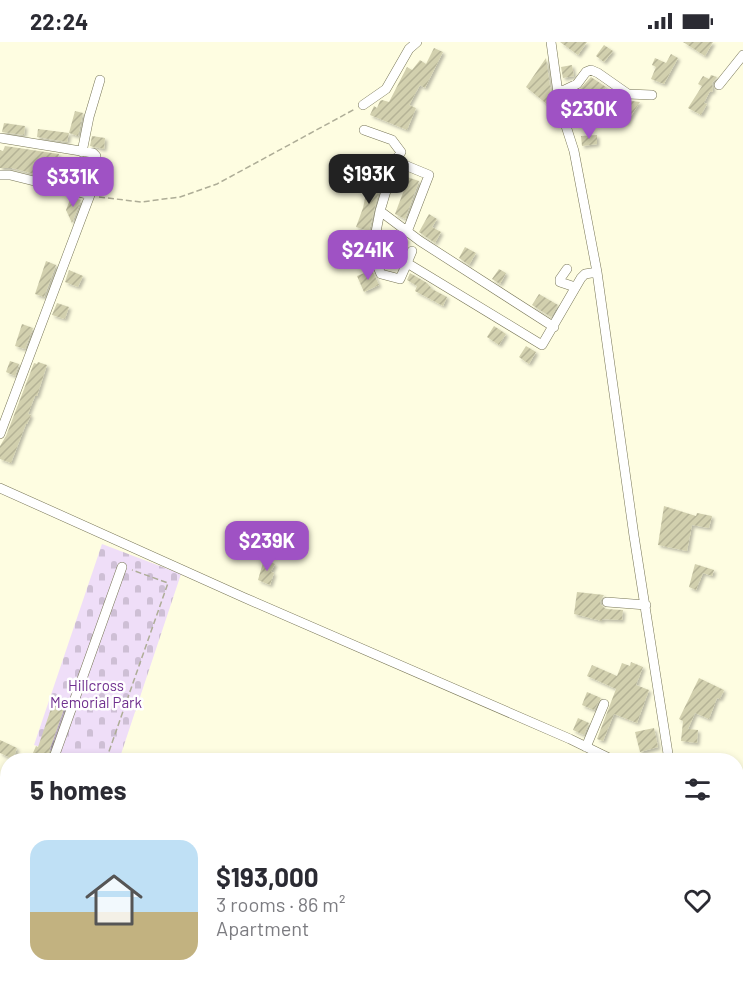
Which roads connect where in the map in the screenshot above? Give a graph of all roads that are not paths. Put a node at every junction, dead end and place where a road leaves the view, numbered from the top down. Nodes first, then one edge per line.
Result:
1 (417, 42) edge
2 (551, 42) edge
3 (743, 55) edge
4 (100, 80) dead end
5 (719, 85) dead end
6 (558, 93) junction
7 (652, 94) dead end
8 (363, 105) road end
9 (364, 130) dead end
10 (0, 138) edge
11 (82, 152) junction
12 (395, 161) junction
13 (0, 175) edge
14 (90, 195) junction
15 (380, 211) junction
16 (407, 232) junction
17 (412, 251) dead end
18 (407, 263) junction
19 (567, 269) dead end
20 (597, 273) junction
21 (575, 287) junction
22 (554, 327) junction
23 (0, 434) edge
24 (0, 488) edge
25 (122, 567) road end
26 (607, 602) dead end
27 (646, 605) junction
28 (604, 704) dead end
29 (586, 747) junction
30 (56, 753) edge
31 (598, 753) edge
32 (668, 753) edge

1 - 8 street
2 - 6 street
3 - 5 street
4 - 11 street
6 - 7 street
6 - 20 street
9 - 12 street
10 - 11 street
11 - 14 street
12 - 15 street
12 - 16 street
13 - 14 street
14 - 23 street
15 - 16 street
15 - 18 street
16 - 22 street
17 - 18 street
18 - 22 street
19 - 21 street
20 - 21 street
20 - 27 street
21 - 22 street
24 - 29 street
25 - 30 street
26 - 27 street
27 - 32 street
28 - 29 street
29 - 31 street

